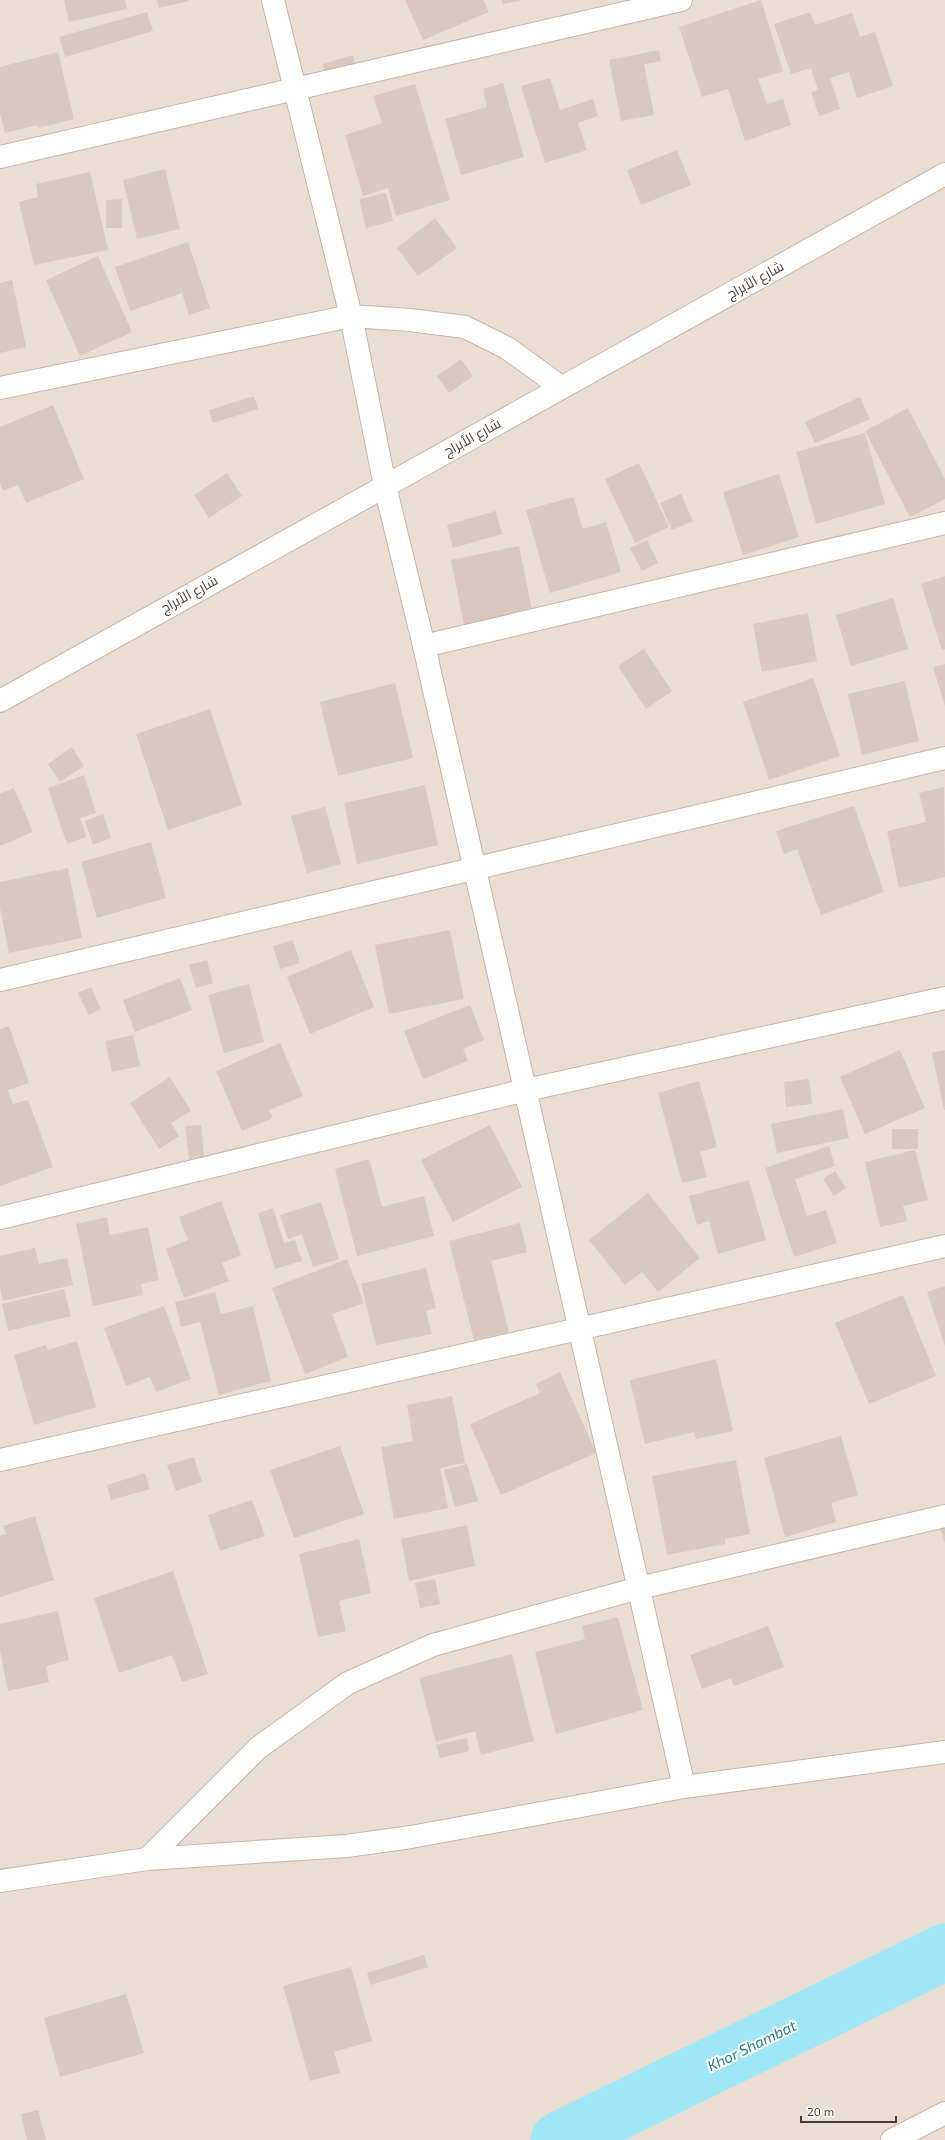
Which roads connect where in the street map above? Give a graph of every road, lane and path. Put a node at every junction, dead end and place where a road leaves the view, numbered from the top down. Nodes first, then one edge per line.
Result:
1 (273, 0) edge
2 (681, 0) edge
3 (295, 89) junction
4 (0, 157) edge
5 (945, 174) edge
6 (351, 316) junction
7 (561, 387) junction
8 (0, 388) edge
9 (385, 486) junction
10 (945, 523) edge
11 (424, 646) junction
12 (0, 701) edge
13 (945, 758) edge
14 (476, 870) junction
15 (0, 980) edge
16 (945, 998) edge
17 (526, 1090) junction
18 (0, 1218) edge
19 (945, 1246) edge
20 (581, 1330) junction
21 (0, 1460) edge
22 (945, 1516) edge
23 (639, 1588) junction
24 (945, 1752) edge
25 (684, 1787) junction
26 (147, 1859) junction
27 (0, 1881) edge
28 (945, 2113) edge
29 (892, 2140) edge

1 - 3 street
2 - 3 street
3 - 4 street
3 - 6 street
5 - 7 street, شارع الأبراج
6 - 7 street
6 - 8 street
6 - 9 street
7 - 9 street, شارع الأبراج
9 - 11 street
9 - 12 street, شارع الأبراج
10 - 11 street
11 - 14 street
13 - 14 street
14 - 15 street
14 - 17 street
16 - 17 street
17 - 18 street
17 - 20 street
19 - 20 street
20 - 21 street
20 - 23 street
22 - 23 street
23 - 25 street
23 - 26 street
24 - 25 street
25 - 26 street
26 - 27 street
28 - 29 street

